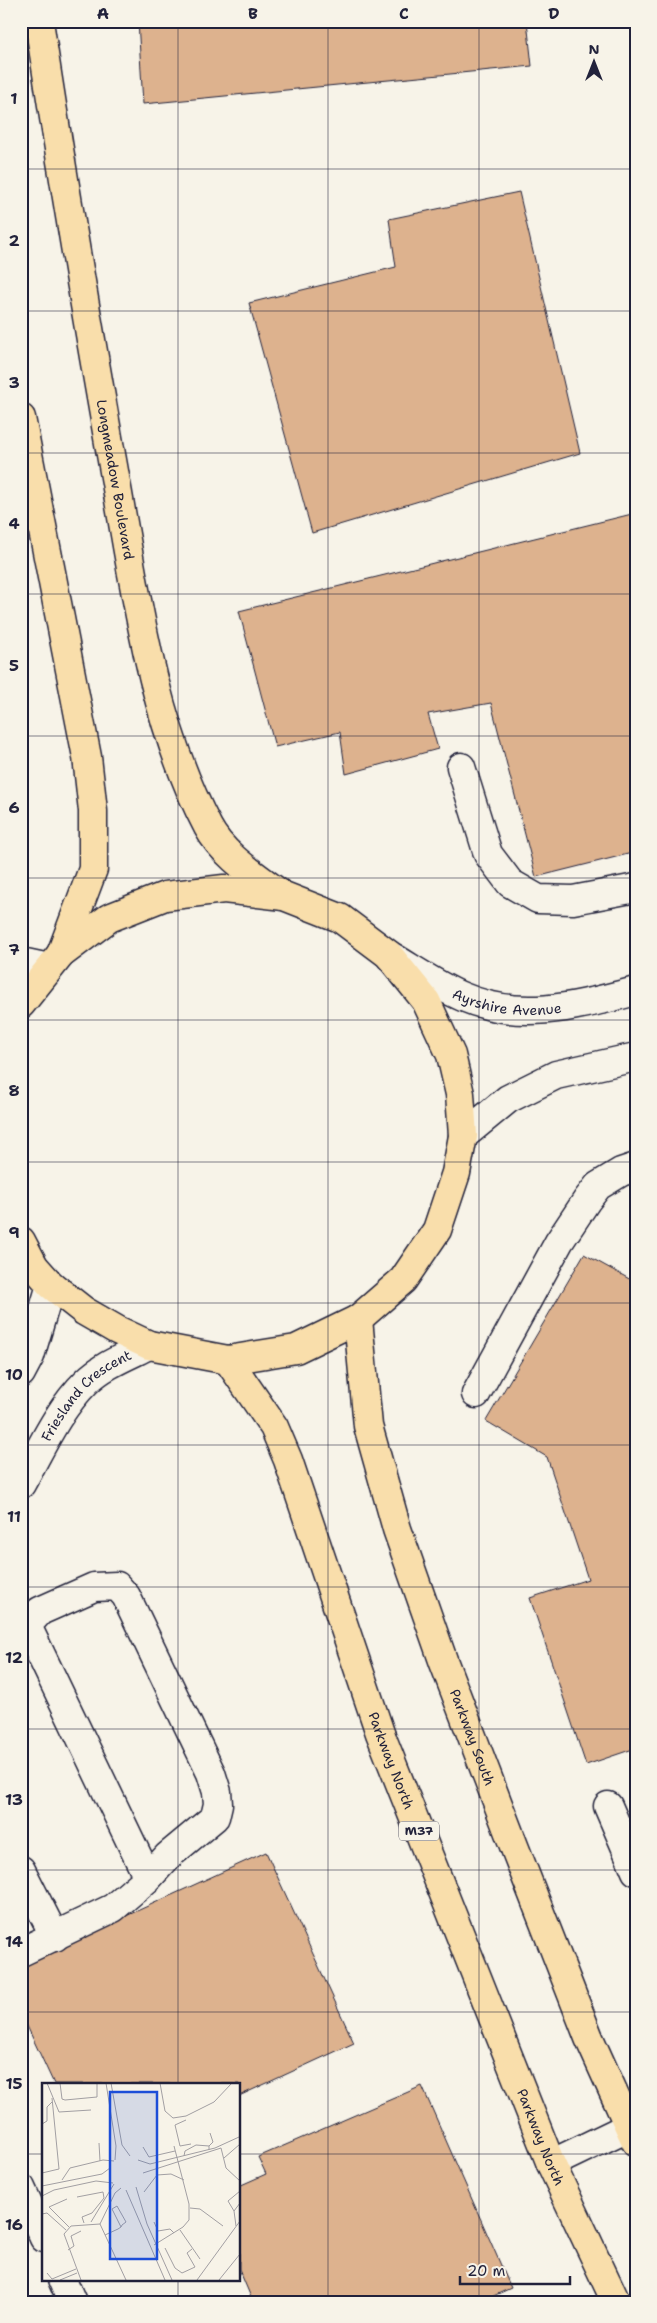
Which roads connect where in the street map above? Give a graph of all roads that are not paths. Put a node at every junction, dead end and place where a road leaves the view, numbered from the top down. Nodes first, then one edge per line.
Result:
1 (39, 21) edge
2 (21, 418) edge
3 (461, 767) dead end
4 (636, 888) edge
5 (284, 896) junction
6 (388, 954) junction
7 (55, 961) junction
8 (21, 962) edge
9 (636, 991) edge
10 (21, 1004) edge
11 (636, 1057) edge
12 (463, 1136) junction
13 (636, 1167) edge
14 (21, 1241) edge
15 (35, 1270) edge
16 (358, 1319) junction
17 (149, 1345) junction
18 (228, 1360) junction
19 (21, 1373) edge
20 (476, 1394) dead end
21 (21, 1484) edge
22 (608, 1806) dead end
23 (21, 1870) edge
24 (636, 1871) edge
25 (148, 1878) junction
26 (55, 1938) junction
27 (21, 1952) edge
28 (633, 2131) edge
29 (550, 2164) junction
30 (21, 2188) edge
31 (42, 2234) edge
32 (62, 2280) edge
33 (72, 2302) edge
34 (616, 2302) edge

1 - 5 main road, Longmeadow Boulevard
2 - 7 main road
3 - 4 street
5 - 6 main road
5 - 7 main road
6 - 9 street, Ayrshire Avenue
6 - 12 main road
7 - 8 street
7 - 10 main road
11 - 12 street
12 - 16 main road
13 - 20 street
14 - 15 main road
15 - 17 main road
15 - 19 street
16 - 18 main road
16 - 28 main road, Parkway South
17 - 18 main road
17 - 21 street, Friesland Crescent
18 - 29 main road, Parkway North / M37
22 - 24 street
23 - 26 street
25 - 25 street
25 - 26 street
26 - 27 street
28 - 29 street
29 - 34 main road, Parkway North / M37
30 - 31 street
32 - 33 street

